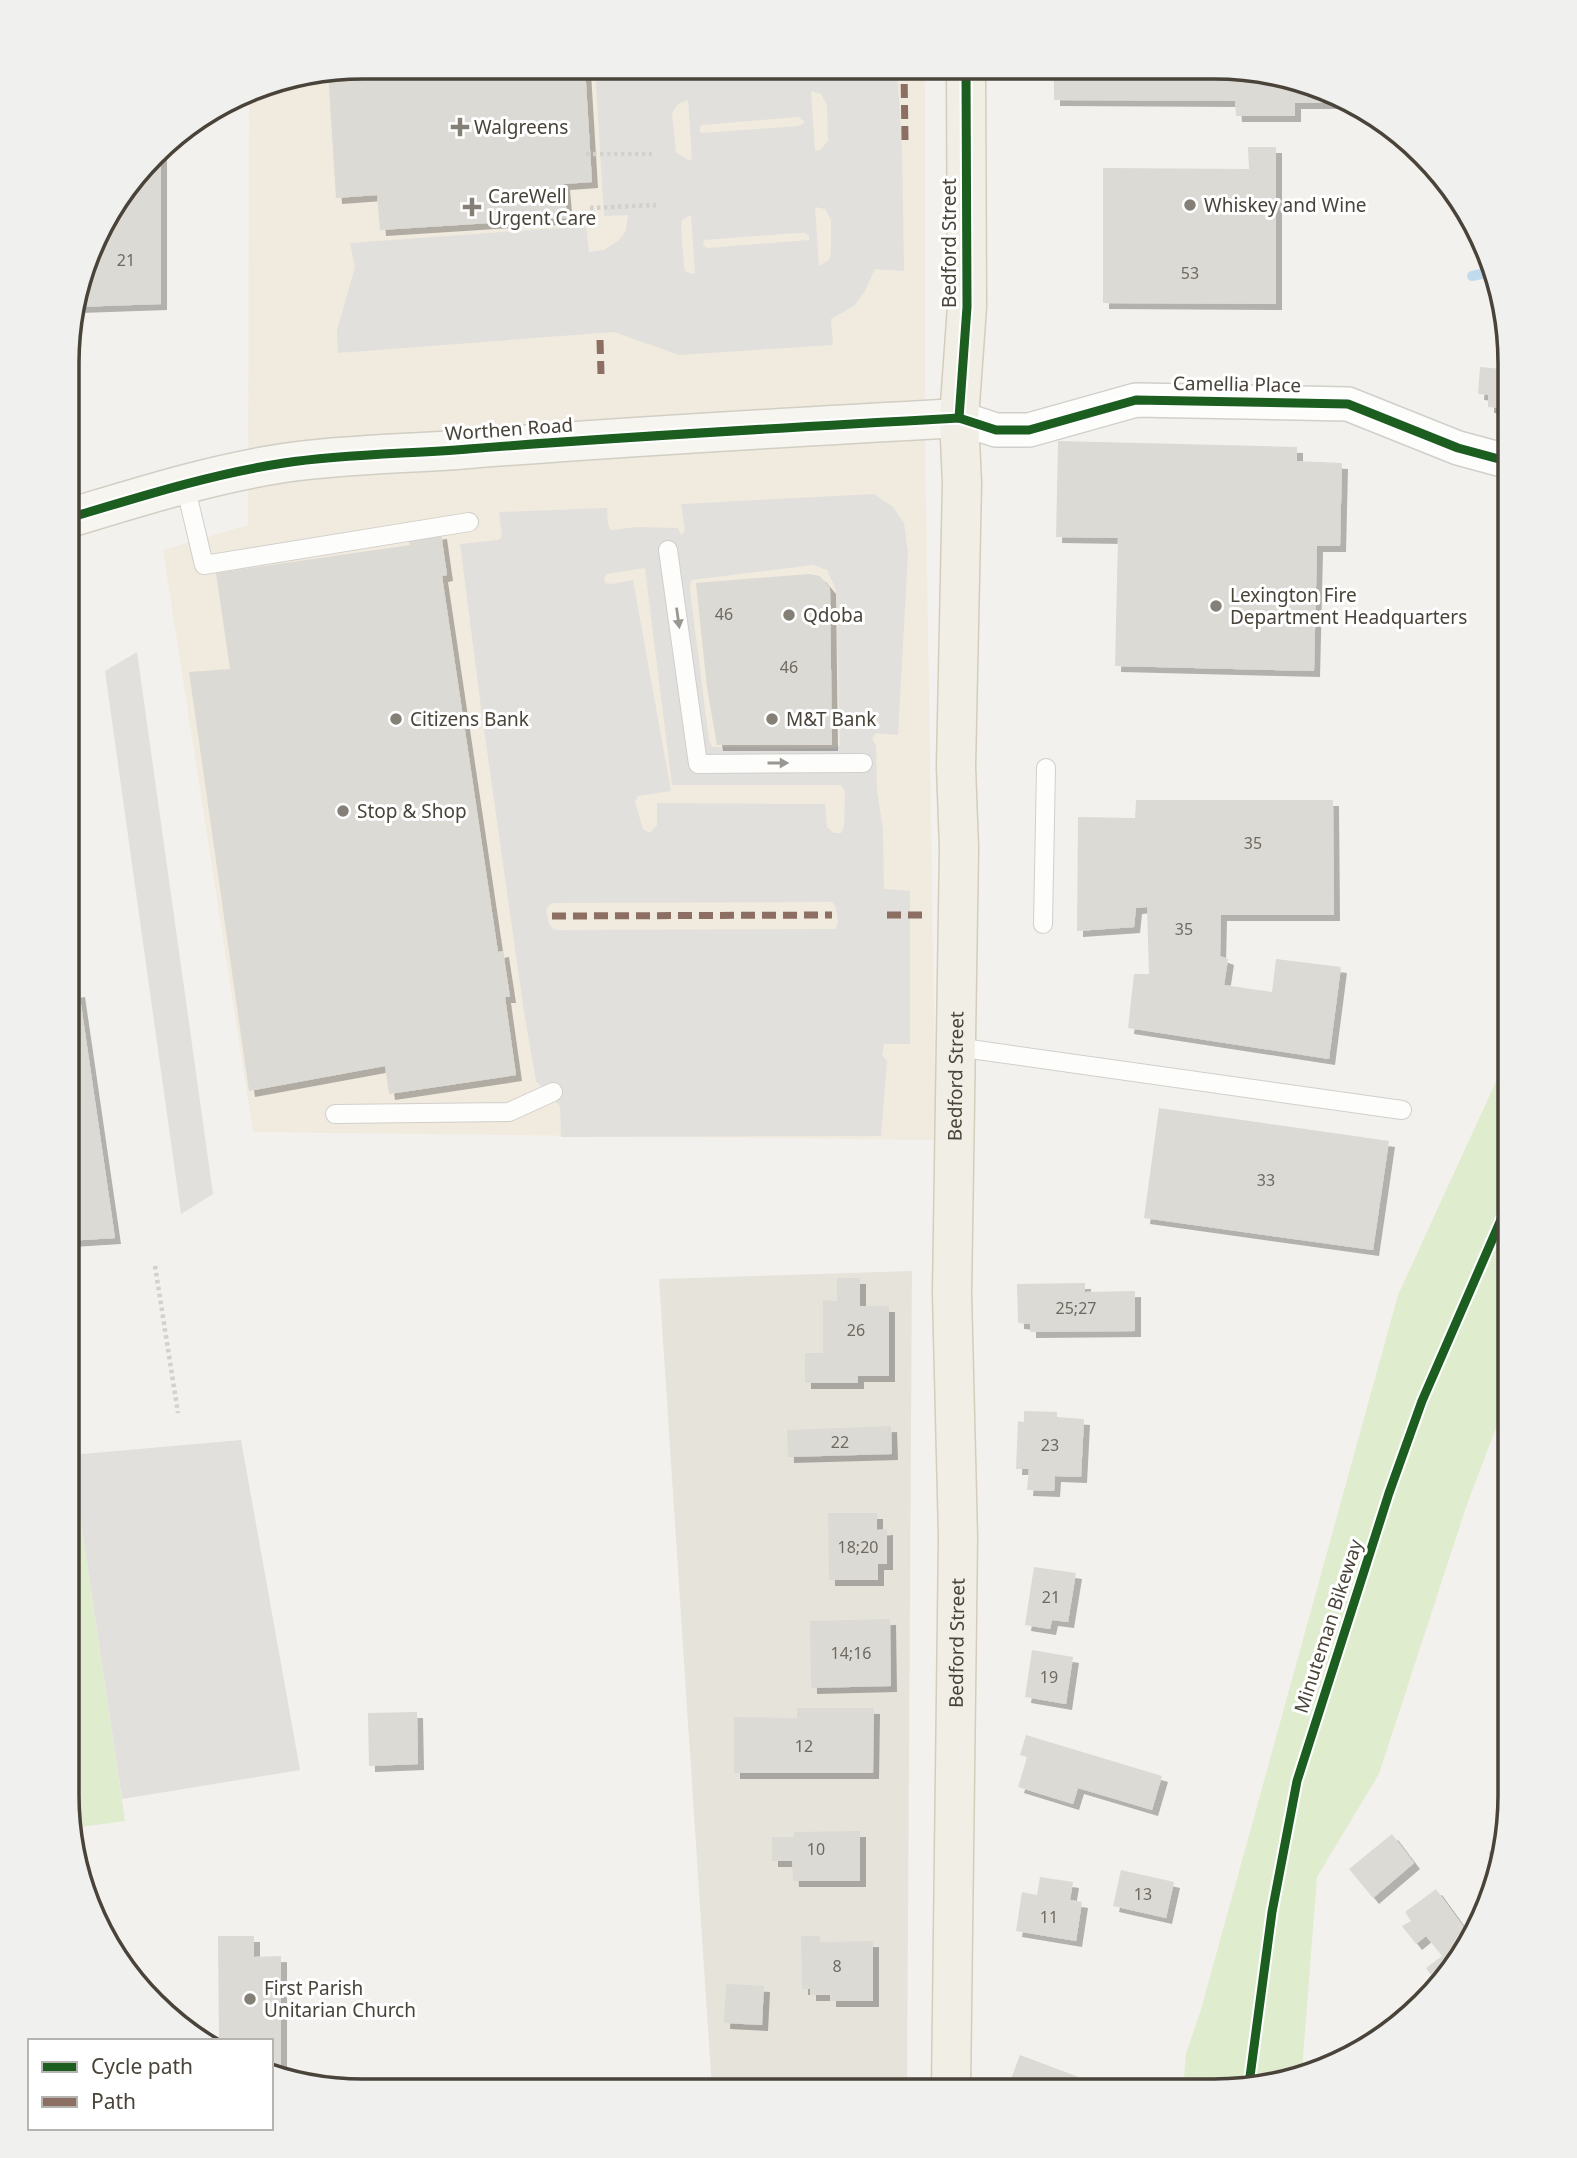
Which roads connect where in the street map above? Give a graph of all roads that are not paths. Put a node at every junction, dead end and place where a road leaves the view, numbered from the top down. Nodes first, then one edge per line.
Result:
1 (967, 79) edge
2 (959, 418) junction
3 (1498, 459) edge
4 (185, 485) junction
5 (79, 515) edge
6 (469, 522) dead end
7 (668, 550) dead end
8 (863, 762) dead end
9 (1046, 768) dead end
10 (1043, 923) dead end
11 (956, 1047) junction
12 (553, 1092) dead end
13 (1402, 1110) dead end
14 (335, 1114) dead end
15 (953, 2079) edge

1 - 2 main road, Bedford Street
2 - 3 street, Camellia Place
2 - 4 main road, Worthen Road
2 - 11 main road, Bedford Street
4 - 5 main road, Worthen Road
4 - 6 lane
7 -> 8 lane
9 - 10 lane
11 - 13 lane
11 - 15 main road, Bedford Street
12 - 14 lane

